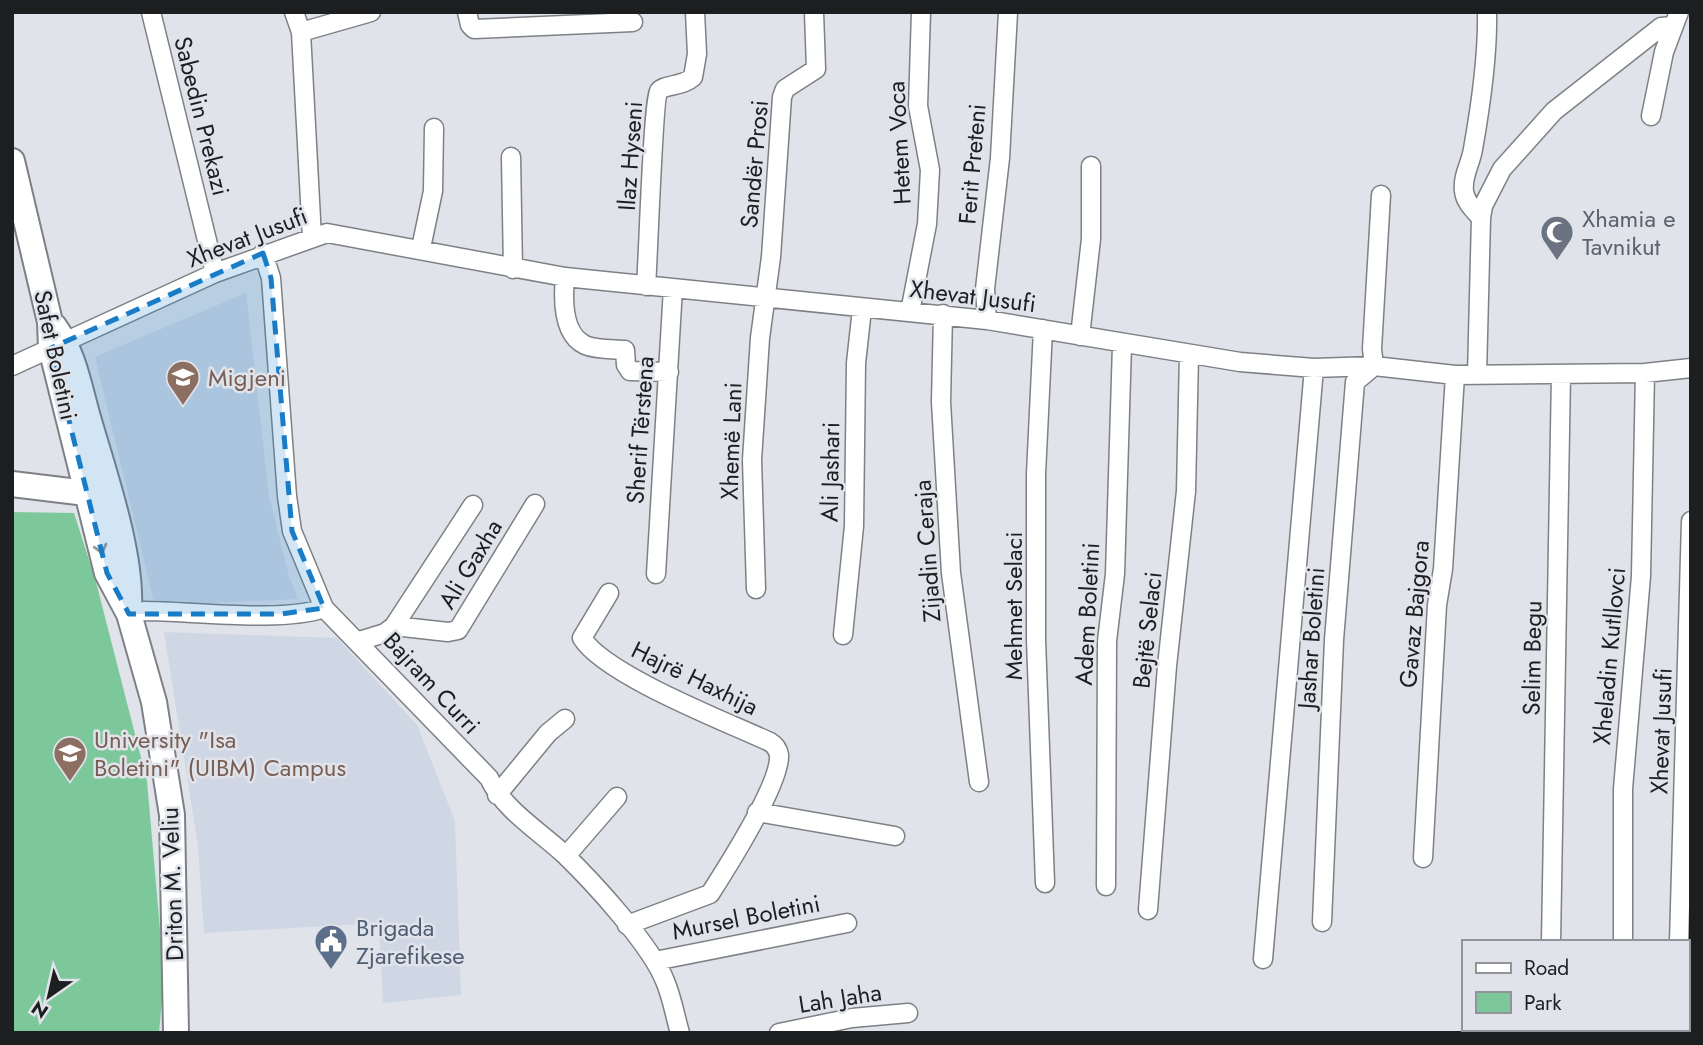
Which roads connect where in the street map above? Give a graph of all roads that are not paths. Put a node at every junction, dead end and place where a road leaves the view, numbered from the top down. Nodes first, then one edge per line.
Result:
1 (151, 12) edge
2 (295, 12) edge
3 (371, 12) edge
4 (467, 12) edge
5 (695, 12) edge
6 (814, 12) edge
7 (921, 12) edge
8 (1008, 12) edge
9 (1487, 12) edge
10 (1676, 19) edge
11 (633, 22) dead end
12 (301, 32) junction
13 (1651, 117) dead end
14 (434, 128) dead end
15 (511, 157) dead end
16 (12, 161) edge
17 (1091, 166) dead end
18 (1381, 195) dead end
19 (1481, 218) junction
20 (20, 234) edge
21 (312, 237) junction
22 (421, 248) junction
23 (264, 254) junction
24 (513, 269) junction
25 (215, 273) junction
26 (565, 277) junction
27 (646, 286) junction
28 (673, 288) junction
29 (765, 296) junction
30 (862, 309) junction
31 (910, 312) junction
32 (943, 314) junction
33 (987, 320) junction
34 (1043, 329) junction
35 (1080, 336) junction
36 (58, 345) junction
37 (1122, 345) junction
38 (1189, 355) junction
39 (12, 366) edge
40 (1374, 366) junction
41 (1314, 368) junction
42 (1691, 369) edge
43 (669, 372) junction
44 (1645, 373) junction
45 (1561, 374) junction
46 (1455, 375) junction
47 (1477, 375) junction
48 (12, 478) edge
49 (95, 482) junction
50 (12, 484) edge
51 (535, 504) dead end
52 (473, 505) dead end
53 (1691, 521) edge
54 (656, 574) dead end
55 (756, 589) dead end
56 (609, 593) dead end
57 (324, 608) junction
58 (129, 614) junction
59 (394, 626) junction
60 (843, 635) dead end
61 (359, 641) junction
62 (565, 719) dead end
63 (979, 782) dead end
64 (497, 795) junction
65 (617, 797) dead end
66 (757, 812) junction
67 (895, 836) dead end
68 (566, 856) junction
69 (1423, 858) dead end
70 (1045, 883) dead end
71 (1106, 886) dead end
72 (1148, 910) dead end
73 (1322, 922) dead end
74 (846, 923) dead end
75 (627, 925) junction
76 (1551, 940) edge
77 (1623, 940) edge
78 (1679, 940) edge
79 (1263, 959) dead end
80 (655, 961) junction
81 (908, 1013) dead end
82 (176, 1033) edge
83 (680, 1033) edge
84 (779, 1033) edge

1 - 25 street, Sabedin Prekazi
2 - 12 street
3 - 12 street
4 - 11 street
5 - 27 street, Ilaz Hyseni
6 - 29 street, Sandër Prosi
7 - 31 street, Hetem Voca
8 - 33 street, Ferit Preteni
9 - 19 street
10 - 13 street
10 - 19 street
12 - 21 street
14 - 22 street
15 - 24 street
16 - 20 street, Safet Boletini
17 - 35 street
18 - 40 street
19 - 47 street
20 - 36 street, Safet Boletini
21 - 22 street, Xhevat Jusufi
21 - 23 street, Xhevat Jusufi
22 - 24 street, Xhevat Jusufi
23 - 25 street, Xhevat Jusufi
23 - 57 street, Bajram Curri
24 - 26 street, Xhevat Jusufi
25 - 36 street, Xhevat Jusufi
26 - 27 street, Xhevat Jusufi
26 - 43 street
27 - 28 street, Xhevat Jusufi
28 - 29 street, Xhevat Jusufi
28 - 43 street, Sherif Tërstena
29 - 30 street, Xhevat Jusufi
29 - 55 street, Xhemë Lani
30 - 31 street, Xhevat Jusufi
30 - 60 street, Ali Jashari
31 - 32 street, Xhevat Jusufi
32 - 33 street, Xhevat Jusufi
32 - 63 street, Zijadin Ceraja
33 - 34 street, Xhevat Jusufi
34 - 35 street, Xhevat Jusufi
34 - 70 street, Mehmet Selaci
35 - 37 street, Xhevat Jusufi
36 - 39 street, Xhevat Jusufi
36 - 49 street, Safet Boletini
37 - 38 street, Xhevat Jusufi
37 - 71 street, Adem Boletini
38 - 41 street, Xhevat Jusufi
38 - 72 street, Bejtë Selaci
40 - 41 street, Xhevat Jusufi
40 - 46 street, Xhevat Jusufi
40 - 73 street, Jashar Boletini
41 - 79 street
42 - 44 street, Xhevat Jusufi
43 - 54 street, Sherif Tërstena
44 - 45 street, Xhevat Jusufi
44 - 77 street, Xheladin Kutllovci
45 - 47 street, Xhevat Jusufi
45 - 76 street, Selim Begu
46 - 47 street, Xhevat Jusufi
46 - 69 street, Gavaz Bajgora
48 - 49 street
49 - 50 street
49 - 58 street, Driton M. Veliu
51 - 59 street, Ali Gaxha
52 - 59 street, Ali Gaxha
53 - 78 street, Xhevat Jusufi
56 - 66 street, Hajrë Haxhija
57 - 58 street
57 - 61 street, Bajram Curri
58 - 82 street, Driton M. Veliu
59 - 61 street
61 - 64 street, Bajram Curri
62 - 64 street
64 - 68 street, Bajram Curri
65 - 68 street
66 - 67 street
66 - 75 street, Hajrë Haxhija
68 - 75 street, Bajram Curri
74 - 80 street, Mursel Boletini
75 - 80 street, Bajram Curri
80 - 83 street, Bajram Curri
81 - 84 street, Lah Jaha

